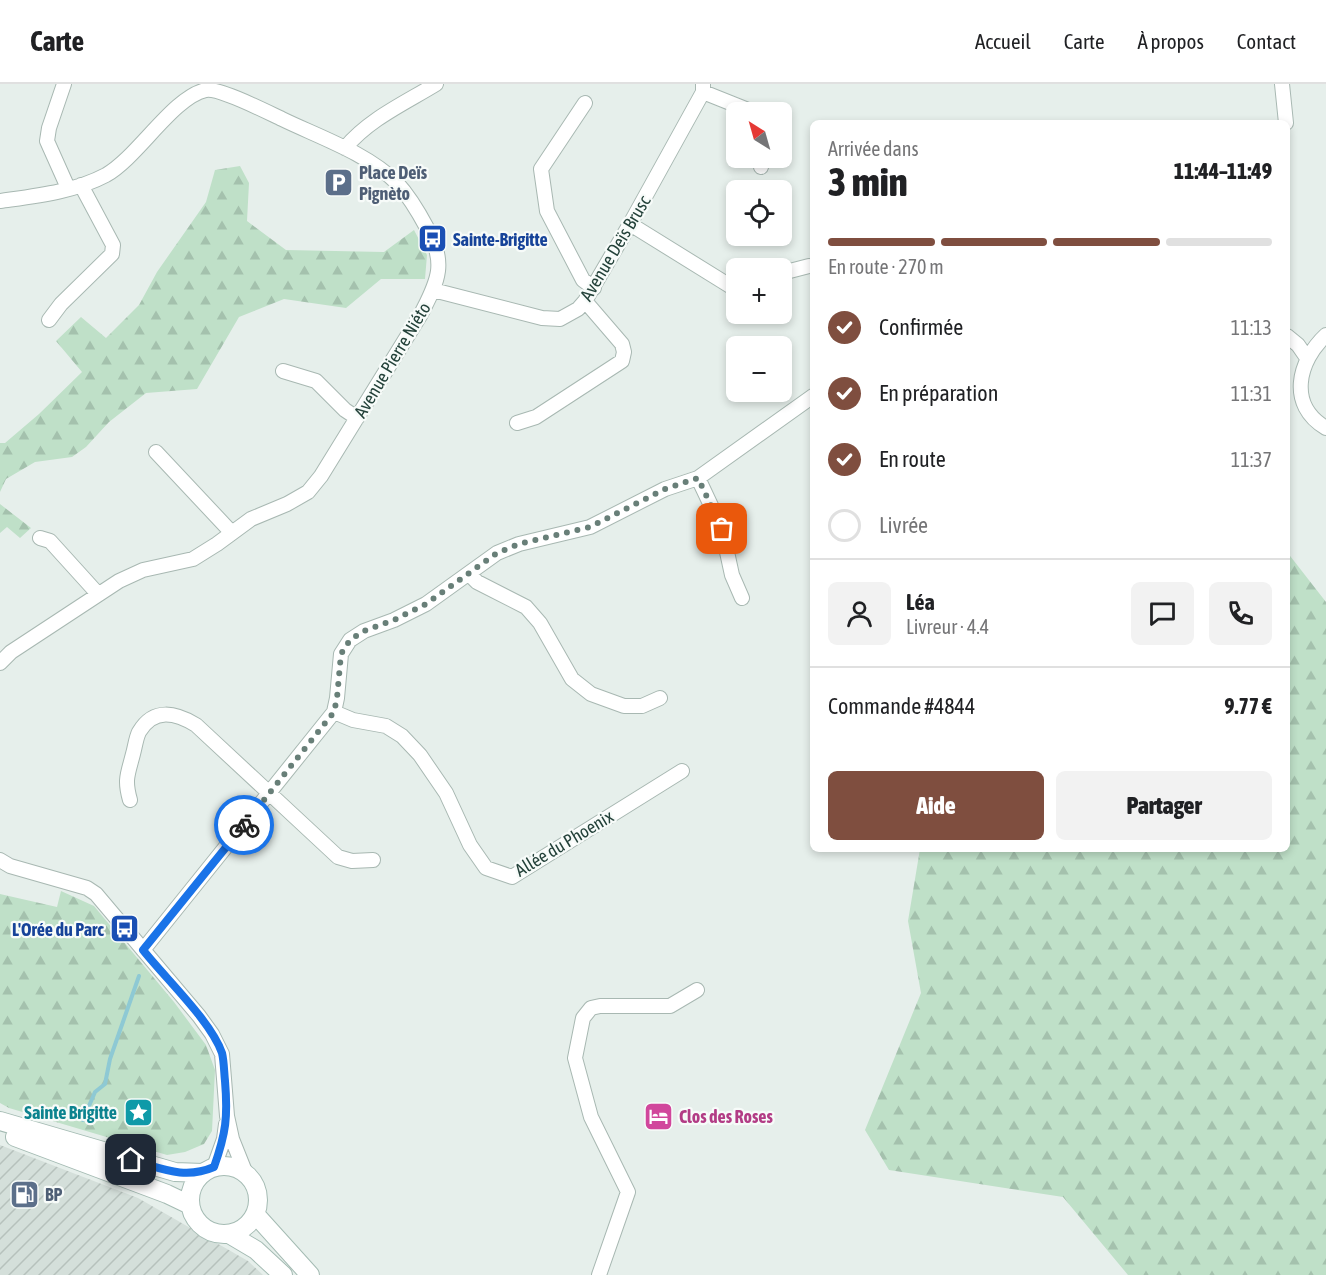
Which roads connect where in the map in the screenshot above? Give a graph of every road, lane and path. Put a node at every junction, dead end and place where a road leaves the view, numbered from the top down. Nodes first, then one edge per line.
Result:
1 (64, 84) edge
2 (1282, 84) edge
3 (429, 86) edge
4 (208, 87) edge
5 (703, 88) edge
6 (732, 102) edge
7 (585, 103) dead end
8 (1286, 120) edge
9 (345, 148) junction
10 (75, 187) junction
11 (0, 201) edge
12 (630, 224) junction
13 (809, 266) dead end
14 (792, 270) edge
15 (726, 284) edge
16 (594, 288) junction
17 (433, 290) junction
18 (585, 301) junction
19 (50, 320) dead end
20 (1326, 335) edge
21 (1290, 338) edge
22 (1307, 358) junction
23 (283, 371) dead end
24 (810, 401) edge
25 (357, 418) junction
26 (517, 423) dead end
27 (1326, 428) edge
28 (156, 452) dead end
29 (698, 478) junction
30 (232, 533) junction
31 (40, 538) dead end
32 (469, 574) junction
33 (98, 594) junction
34 (742, 598) dead end
35 (0, 663) edge
36 (660, 698) dead end
37 (334, 712) junction
38 (682, 771) dead end
39 (270, 793) junction
40 (130, 800) dead end
41 (0, 860) edge
42 (373, 860) dead end
43 (143, 950) junction
44 (697, 990) dead end
45 (227, 1116) junction
46 (0, 1121) edge
47 (0, 1131) edge
48 (209, 1170) junction
49 (246, 1174) junction
50 (190, 1205) junction
51 (255, 1214) junction
52 (229, 1234) junction
53 (283, 1275) edge
54 (310, 1275) edge
55 (598, 1275) edge

1 - 10 street
2 - 8 street
3 - 9 street
4 - 9 street, Avenue Pierre Niéto
4 - 10 street, Avenue Pierre Niéto
5 - 6 street
5 - 12 street, Avenue Deïs Brusc
7 - 16 street
9 - 17 street, Avenue Pierre Niéto
10 - 11 street, Avenue Pierre Niéto
10 - 19 street
12 - 15 street
12 - 16 street, Avenue Deïs Brusc
13 - 14 street
16 - 18 street, Avenue Deïs Brusc
17 - 18 street, Avenue Deïs Brusc
17 - 25 street, Avenue Pierre Niéto
18 - 26 street
20 - 22 street
21 - 22 street
22 - 27 street
23 - 25 street
24 - 29 street
25 - 30 street, Avenue Pierre Niéto
28 - 30 street
29 - 32 street
29 - 34 street
30 - 33 street, Avenue Pierre Niéto
31 - 33 street
32 - 36 street
32 - 37 street
33 - 35 street, Avenue Pierre Niéto
37 - 38 street, Allée du Phoenix
37 - 39 street
39 - 40 street
39 - 42 street
39 - 43 street
41 - 43 street
43 - 45 street
44 - 55 street
45 - 48 street
45 - 49 street
46 - 48 main road
47 - 50 main road
48 - 49 main road
48 - 50 main road
49 - 51 main road
50 - 52 main road
51 - 52 main road
51 - 54 main road
52 - 53 main road

